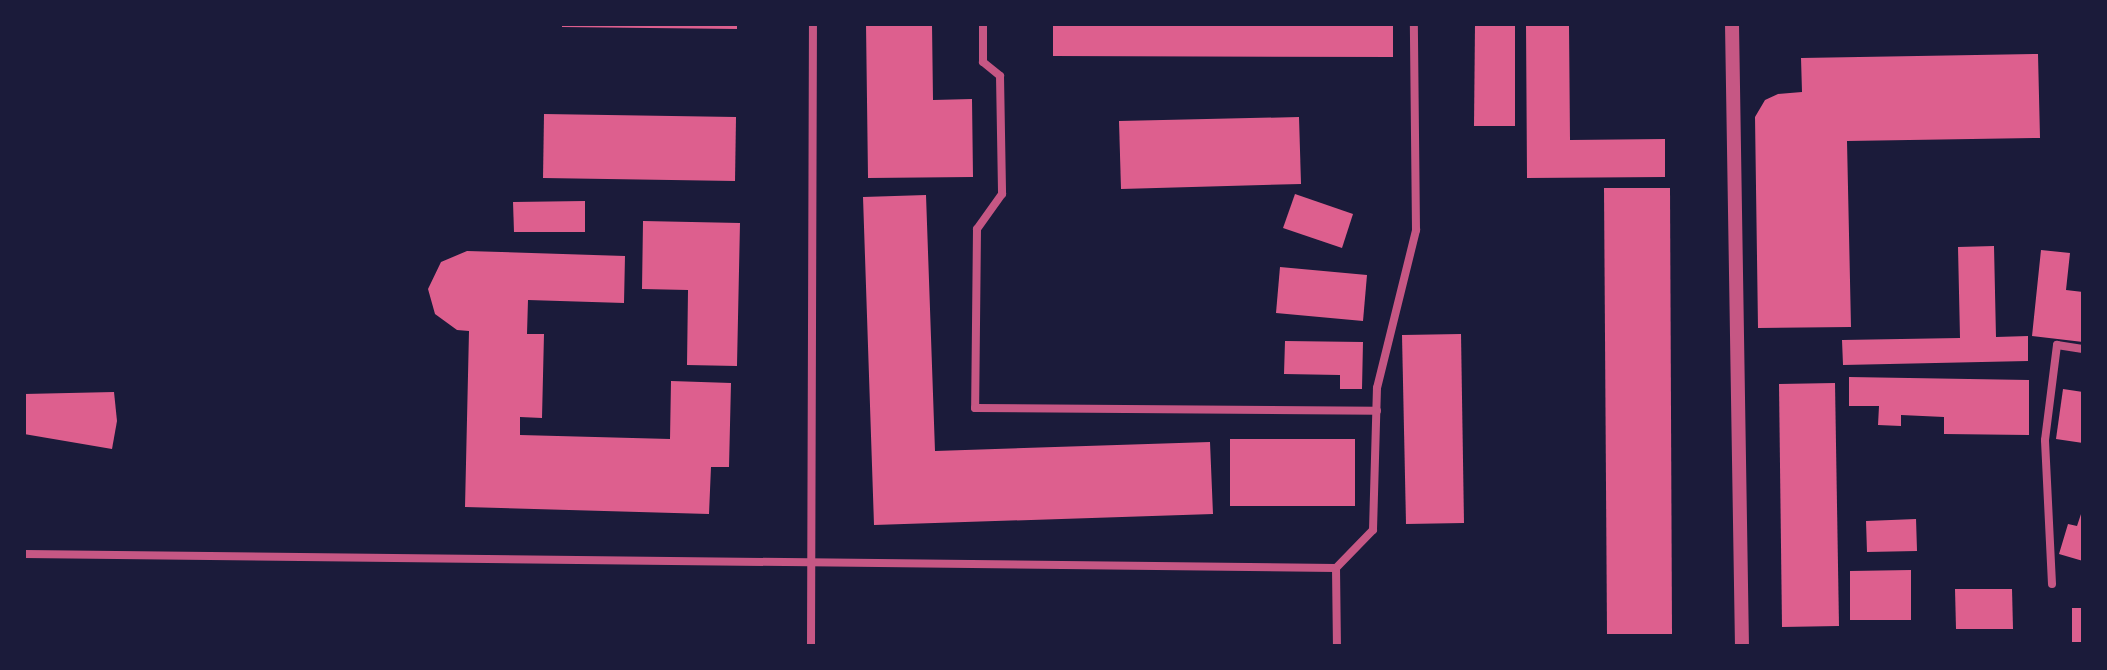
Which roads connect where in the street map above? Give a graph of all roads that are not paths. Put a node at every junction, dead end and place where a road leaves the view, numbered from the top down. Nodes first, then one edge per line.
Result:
1 (813, 24) edge
2 (983, 24) edge
3 (1414, 24) edge
4 (1732, 24) edge
5 (2083, 349) edge
6 (1377, 411) junction
7 (24, 554) edge
8 (812, 564) junction
9 (1336, 568) junction
10 (2052, 584) dead end
11 (811, 646) edge
12 (1337, 646) edge
13 (1742, 646) edge

1 - 8 street
2 - 6 street
3 - 6 street
4 - 13 street
5 - 10 street
6 - 9 street
7 - 8 street
8 - 9 street
8 - 11 street
9 - 12 street

